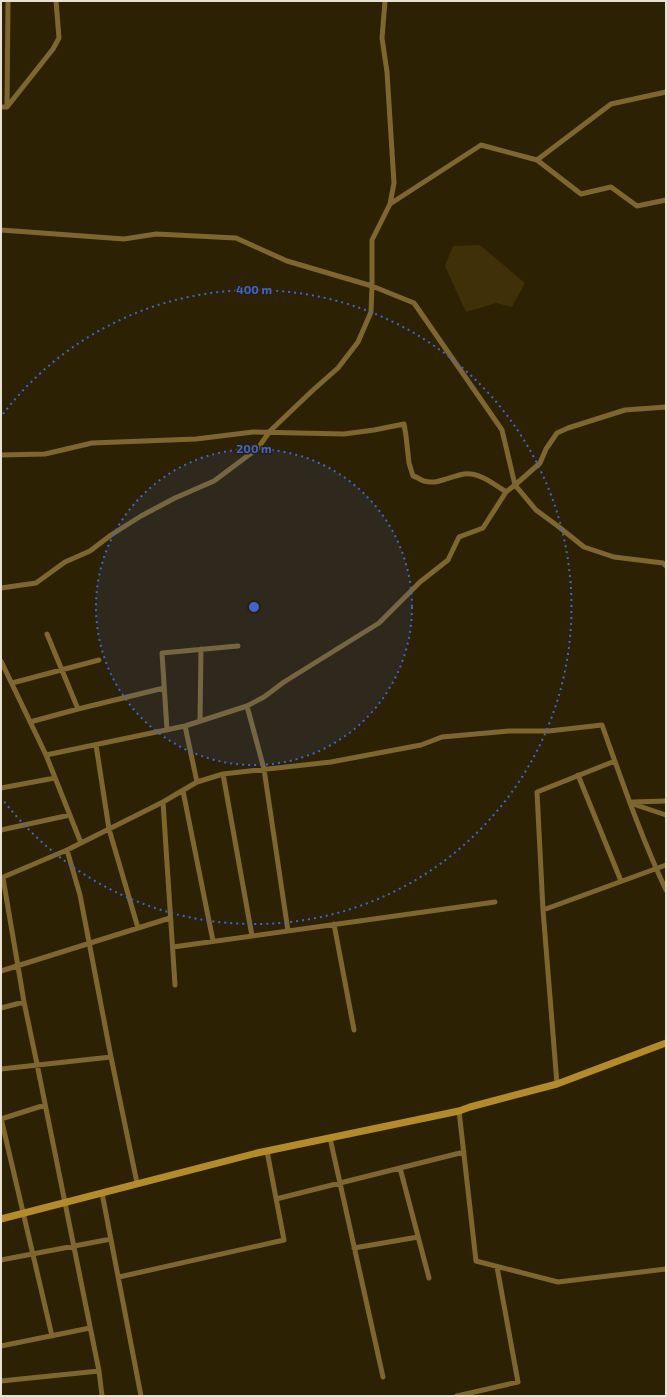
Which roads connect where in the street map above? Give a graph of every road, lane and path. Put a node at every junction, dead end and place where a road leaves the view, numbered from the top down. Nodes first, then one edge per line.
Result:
1 (8, 1) edge
2 (56, 1) edge
3 (385, 1) edge
4 (1, 27) edge
5 (8, 27) junction
6 (666, 92) edge
7 (4, 107) edge
8 (537, 160) junction
9 (666, 200) edge
10 (390, 204) junction
11 (1, 230) edge
12 (372, 286) junction
13 (666, 407) edge
14 (270, 431) junction
15 (1, 455) edge
16 (515, 485) junction
17 (506, 492) junction
18 (666, 566) edge
19 (1, 588) edge
20 (47, 634) dead end
21 (238, 646) dead end
22 (201, 650) junction
23 (98, 660) dead end
24 (1, 661) edge
25 (62, 670) junction
26 (12, 683) junction
27 (164, 688) junction
28 (247, 706) junction
29 (78, 709) junction
30 (30, 722) junction
31 (200, 722) junction
32 (186, 726) junction
33 (167, 730) junction
34 (96, 745) junction
35 (46, 755) junction
36 (615, 761) junction
37 (264, 769) junction
38 (224, 774) junction
39 (578, 776) junction
40 (55, 778) junction
41 (197, 782) junction
42 (1, 788) edge
43 (183, 791) junction
44 (666, 801) edge
45 (163, 802) junction
46 (630, 803) junction
47 (70, 815) junction
48 (666, 815) edge
49 (109, 829) junction
50 (1, 830) edge
51 (82, 843) junction
52 (67, 850) junction
53 (666, 865) edge
54 (656, 868) junction
55 (2, 878) edge
56 (622, 881) junction
57 (666, 890) edge
58 (495, 902) dead end
59 (543, 910) junction
60 (170, 918) junction
61 (334, 924) junction
62 (138, 928) junction
63 (288, 931) junction
64 (252, 936) junction
65 (213, 941) junction
66 (89, 944) junction
67 (173, 947) junction
68 (18, 965) junction
69 (1, 970) edge
70 (175, 985) dead end
71 (24, 1002) junction
72 (1, 1008) edge
73 (354, 1030) dead end
74 (666, 1043) edge
75 (111, 1057) junction
76 (37, 1064) junction
77 (1, 1069) edge
78 (557, 1084) junction
79 (45, 1105) junction
80 (459, 1111) junction
81 (1, 1119) edge
82 (330, 1138) junction
83 (267, 1151) junction
84 (464, 1152) junction
85 (400, 1168) junction
86 (137, 1183) junction
87 (340, 1183) junction
88 (102, 1193) junction
89 (276, 1199) junction
90 (64, 1203) junction
91 (23, 1213) junction
92 (1, 1219) edge
93 (418, 1237) junction
94 (111, 1239) junction
95 (73, 1246) junction
96 (354, 1248) junction
97 (33, 1254) junction
98 (1, 1260) edge
99 (497, 1267) junction
100 (666, 1269) edge
101 (118, 1277) junction
102 (429, 1278) dead end
103 (90, 1328) junction
104 (52, 1336) junction
105 (1, 1346) edge
106 (99, 1371) junction
107 (383, 1377) dead end
108 (1, 1381) edge
109 (102, 1396) edge
110 (141, 1396) edge
111 (457, 1396) edge

1 - 5 street
2 - 7 street
3 - 10 street
4 - 5 street
5 - 7 street
6 - 8 street
8 - 9 street
8 - 10 street
10 - 12 street
11 - 12 street
12 - 14 street
12 - 16 street
13 - 16 street
14 - 15 street
14 - 17 street
14 - 19 street
16 - 17 street
16 - 18 street
17 - 28 street
20 - 25 street
21 - 22 street
22 - 27 street
22 - 31 street
23 - 25 street
24 - 26 street
25 - 26 street
25 - 29 street
26 - 30 street
27 - 29 street
27 - 33 street
28 - 31 street
28 - 37 street
29 - 30 street
30 - 35 street
31 - 32 street
32 - 33 street
32 - 41 street
33 - 34 street
34 - 35 street
34 - 49 street
35 - 40 street
36 - 37 street
36 - 39 street
36 - 46 street
37 - 38 street
37 - 63 street
38 - 41 street
38 - 64 street
39 - 56 street
39 - 59 street
40 - 42 street
40 - 47 street
41 - 43 street
43 - 45 street
43 - 65 street
44 - 46 street
45 - 49 street
45 - 60 street
46 - 48 street
46 - 54 street
47 - 50 street
47 - 51 street
49 - 51 street
49 - 62 street
51 - 52 street
52 - 55 street
52 - 66 street
53 - 54 street
54 - 56 street
54 - 57 street
55 - 68 street
56 - 59 street
58 - 61 street
59 - 78 street
60 - 62 street
60 - 67 street
61 - 63 street
61 - 73 street
62 - 66 street
63 - 64 street
64 - 65 street
65 - 67 street
66 - 68 street
66 - 75 street
67 - 70 street
68 - 69 street
68 - 71 street
71 - 72 street
71 - 76 street
74 - 78 main road
75 - 76 street
75 - 86 street
76 - 77 street
76 - 79 street
78 - 80 main road
79 - 81 street
79 - 90 street
80 - 82 main road
80 - 84 street
81 - 91 street
82 - 83 main road
82 - 87 street
83 - 86 main road
83 - 89 street
84 - 85 street
84 - 99 street
85 - 87 street
85 - 93 street
86 - 88 main road
87 - 89 street
87 - 96 street
88 - 90 main road
88 - 94 street
89 - 101 street
90 - 91 main road
90 - 95 street
91 - 92 main road
91 - 97 street
93 - 96 street
93 - 102 street
94 - 95 street
94 - 101 street
95 - 97 street
95 - 103 street
96 - 107 street
97 - 98 street
97 - 104 street
99 - 100 street
99 - 111 street
101 - 110 street
103 - 104 street
103 - 106 street
104 - 105 street
106 - 108 street
106 - 109 street

